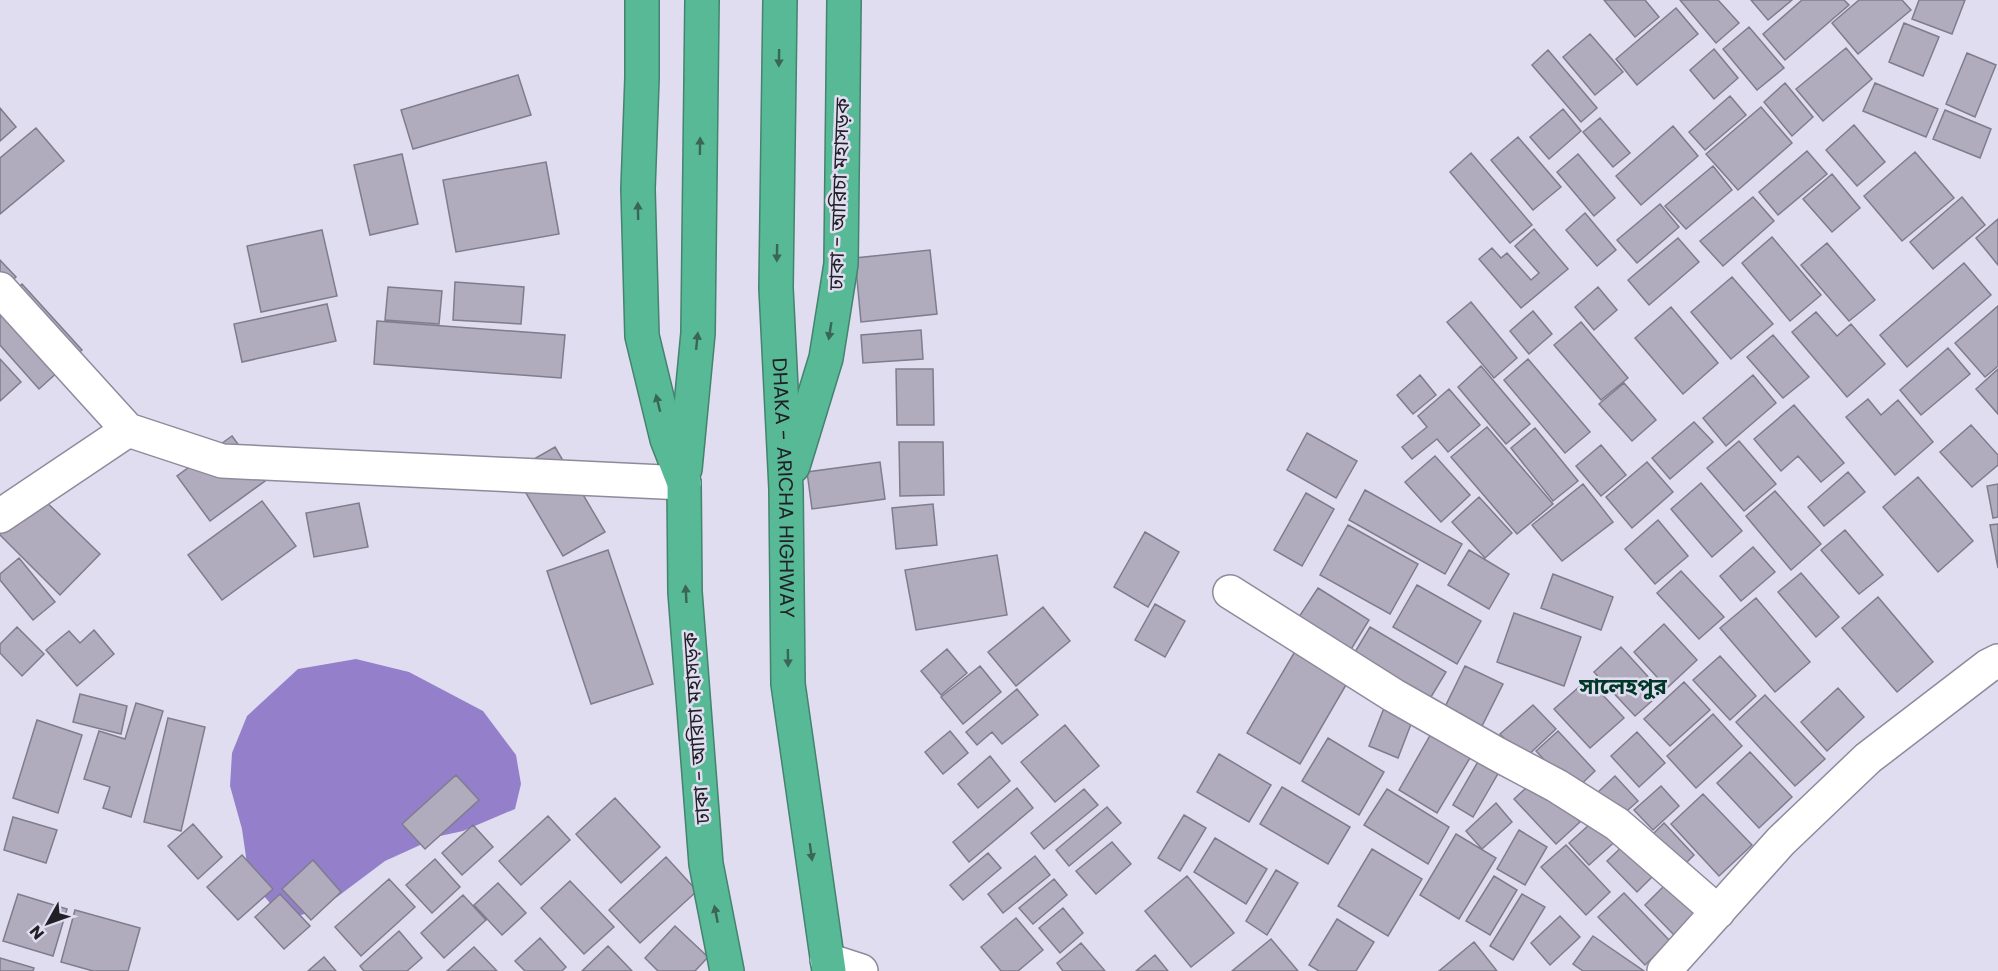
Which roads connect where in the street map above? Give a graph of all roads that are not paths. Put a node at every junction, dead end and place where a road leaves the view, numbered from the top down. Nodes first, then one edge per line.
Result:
1 (642, 0) edge
2 (702, 0) edge
3 (780, 0) edge
4 (844, 0) edge
5 (0, 289) edge
6 (128, 430) junction
7 (684, 483) junction
8 (786, 489) junction
9 (0, 516) edge
10 (1230, 592) dead end
11 (1998, 661) edge
12 (1718, 912) junction
13 (828, 965) edge
14 (727, 971) edge
15 (861, 971) edge
16 (1664, 971) edge

7 -> 1 highway, ঢাকা - আরিচা মহাসড়ক
7 -> 2 highway, ঢাকা - আরিচা মহাসড়ক
3 -> 8 highway, DHAKA - ARICHA HIGHWAY
4 -> 8 highway, ঢাকা - আরিচা মহাসড়ক
5 - 6 street
6 - 7 street
6 - 9 street
14 -> 7 highway, ঢাকা - আরিচা মহাসড়ক
8 -> 13 highway, DHAKA - ARICHA HIGHWAY
10 - 12 street
11 - 12 street
12 - 16 street
13 - 15 street

